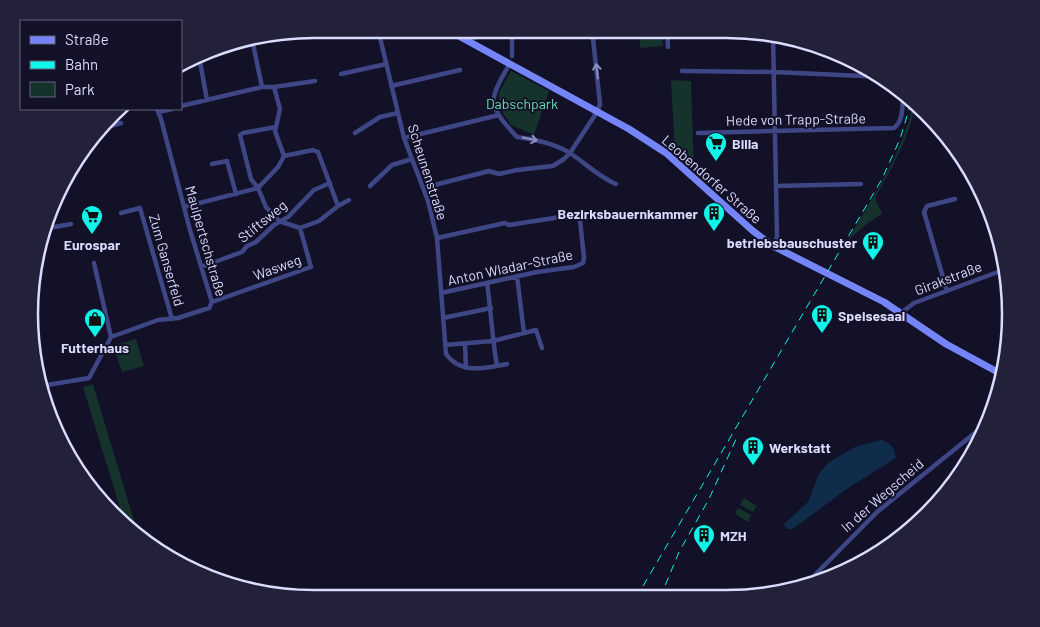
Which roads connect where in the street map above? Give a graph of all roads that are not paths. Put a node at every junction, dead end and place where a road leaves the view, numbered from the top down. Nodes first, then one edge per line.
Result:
1 (380, 38) edge
2 (463, 38) edge
3 (473, 38) edge
4 (512, 38) edge
5 (593, 38) edge
6 (668, 38) edge
7 (470, 42) junction
8 (773, 42) edge
9 (253, 45) edge
10 (668, 47) dead end
11 (512, 56) dead end
12 (200, 62) edge
13 (386, 64) junction
14 (509, 65) junction
15 (460, 70) dead end
16 (682, 72) dead end
17 (774, 72) junction
18 (341, 74) dead end
19 (868, 76) edge
20 (315, 81) dead end
21 (391, 86) junction
22 (262, 87) junction
23 (274, 87) junction
24 (207, 100) junction
25 (902, 101) edge
26 (182, 106) edge
27 (158, 110) edge
28 (597, 112) junction
29 (398, 113) junction
30 (499, 115) junction
31 (120, 123) dead end
32 (112, 125) edge
33 (276, 127) junction
34 (775, 131) junction
35 (355, 133) dead end
36 (698, 133) dead end
37 (404, 138) junction
38 (570, 153) junction
39 (284, 156) junction
40 (412, 159) junction
41 (212, 164) dead end
42 (330, 183) junction
43 (616, 184) dead end
44 (861, 184) dead end
45 (370, 186) dead end
46 (776, 186) junction
47 (258, 188) junction
48 (423, 188) junction
49 (236, 194) junction
50 (955, 199) dead end
51 (349, 200) dead end
52 (338, 206) junction
53 (184, 207) junction
54 (121, 213) dead end
55 (279, 221) junction
56 (71, 224) dead end
57 (51, 228) edge
58 (300, 228) junction
59 (437, 238) junction
60 (773, 246) junction
61 (94, 264) dead end
62 (201, 266) junction
63 (999, 271) edge
64 (517, 276) junction
65 (487, 283) junction
66 (947, 291) junction
67 (441, 293) junction
68 (212, 302) junction
69 (491, 308) junction
70 (901, 313) junction
71 (443, 318) junction
72 (172, 319) junction
73 (524, 334) junction
74 (111, 337) junction
75 (493, 341) junction
76 (465, 344) junction
77 (444, 345) junction
78 (542, 348) dead end
79 (507, 364) dead end
80 (497, 366) junction
81 (466, 368) junction
82 (996, 371) edge
83 (47, 385) edge
84 (975, 432) edge
85 (815, 575) edge

1 - 13 street, Scheunenstraße
2 - 7 main road, Leobendorfer Straße
3 - 7 street
4 - 11 street
28 -> 5 street
6 - 10 street
7 - 14 main road, Leobendorfer Straße
8 - 17 street
9 - 22 street
12 - 24 street
13 - 18 street
13 - 21 street, Scheunenstraße
14 - 28 main road, Leobendorfer Straße
14 - 30 street
15 - 21 street
16 - 17 street
17 - 19 street
17 - 34 street
20 - 23 street
21 - 29 street, Scheunenstraße
22 - 23 street
22 - 24 street
23 - 33 street
24 - 26 street
25 - 34 street, Hede von Trapp-Straße
27 - 53 street, Maulpertschstraße
28 - 38 street
28 - 60 main road, Leobendorfer Straße
29 - 35 street
29 - 37 street, Scheunenstraße
30 - 37 street
30 -> 38 street
31 - 32 street
33 - 39 street
33 - 47 street
34 - 36 street, Hede von Trapp-Straße
34 - 46 street
37 - 40 street, Scheunenstraße
38 - 43 street
38 - 48 street
39 - 42 street
39 - 47 street
40 - 45 street
40 - 48 street, Scheunenstraße
41 - 49 street
42 - 52 street
42 - 55 street, Stiftsweg
44 - 46 street
46 - 60 street
47 - 49 street
47 - 55 street
48 - 59 street, Scheunenstraße
49 - 53 street
50 - 66 street
51 - 52 street
52 - 58 street
53 - 62 street, Maulpertschstraße
54 - 72 street, Zum Ganserfeld
55 - 58 street
55 - 62 street, Stiftsweg
56 - 57 street
58 - 68 street, Wasweg
59 - 64 street, Anton Wladar-Straße
59 - 67 street, Scheunenstraße
60 - 70 main road, Leobendorfer Straße
61 - 74 street
62 - 68 street, Maulpertschstraße
63 - 66 street, Girakstraße
64 - 65 street, Anton Wladar-Straße
64 - 73 street
65 - 67 street, Anton Wladar-Straße
65 - 69 street
66 - 70 street, Girakstraße
67 - 71 street, Scheunenstraße
68 - 72 street, Maulpertschstraße
69 - 71 street
69 - 75 street
70 - 82 main road, Leobendorfer Straße
71 - 77 street, Scheunenstraße
72 - 74 street, Maulpertschstraße
73 - 75 street
73 - 78 street
74 - 83 street
75 - 76 street
75 - 80 street
76 - 77 street
76 - 81 street
77 - 81 street, Scheunenstraße
79 - 80 street
80 - 81 street
84 - 85 street, In der Wegscheid

